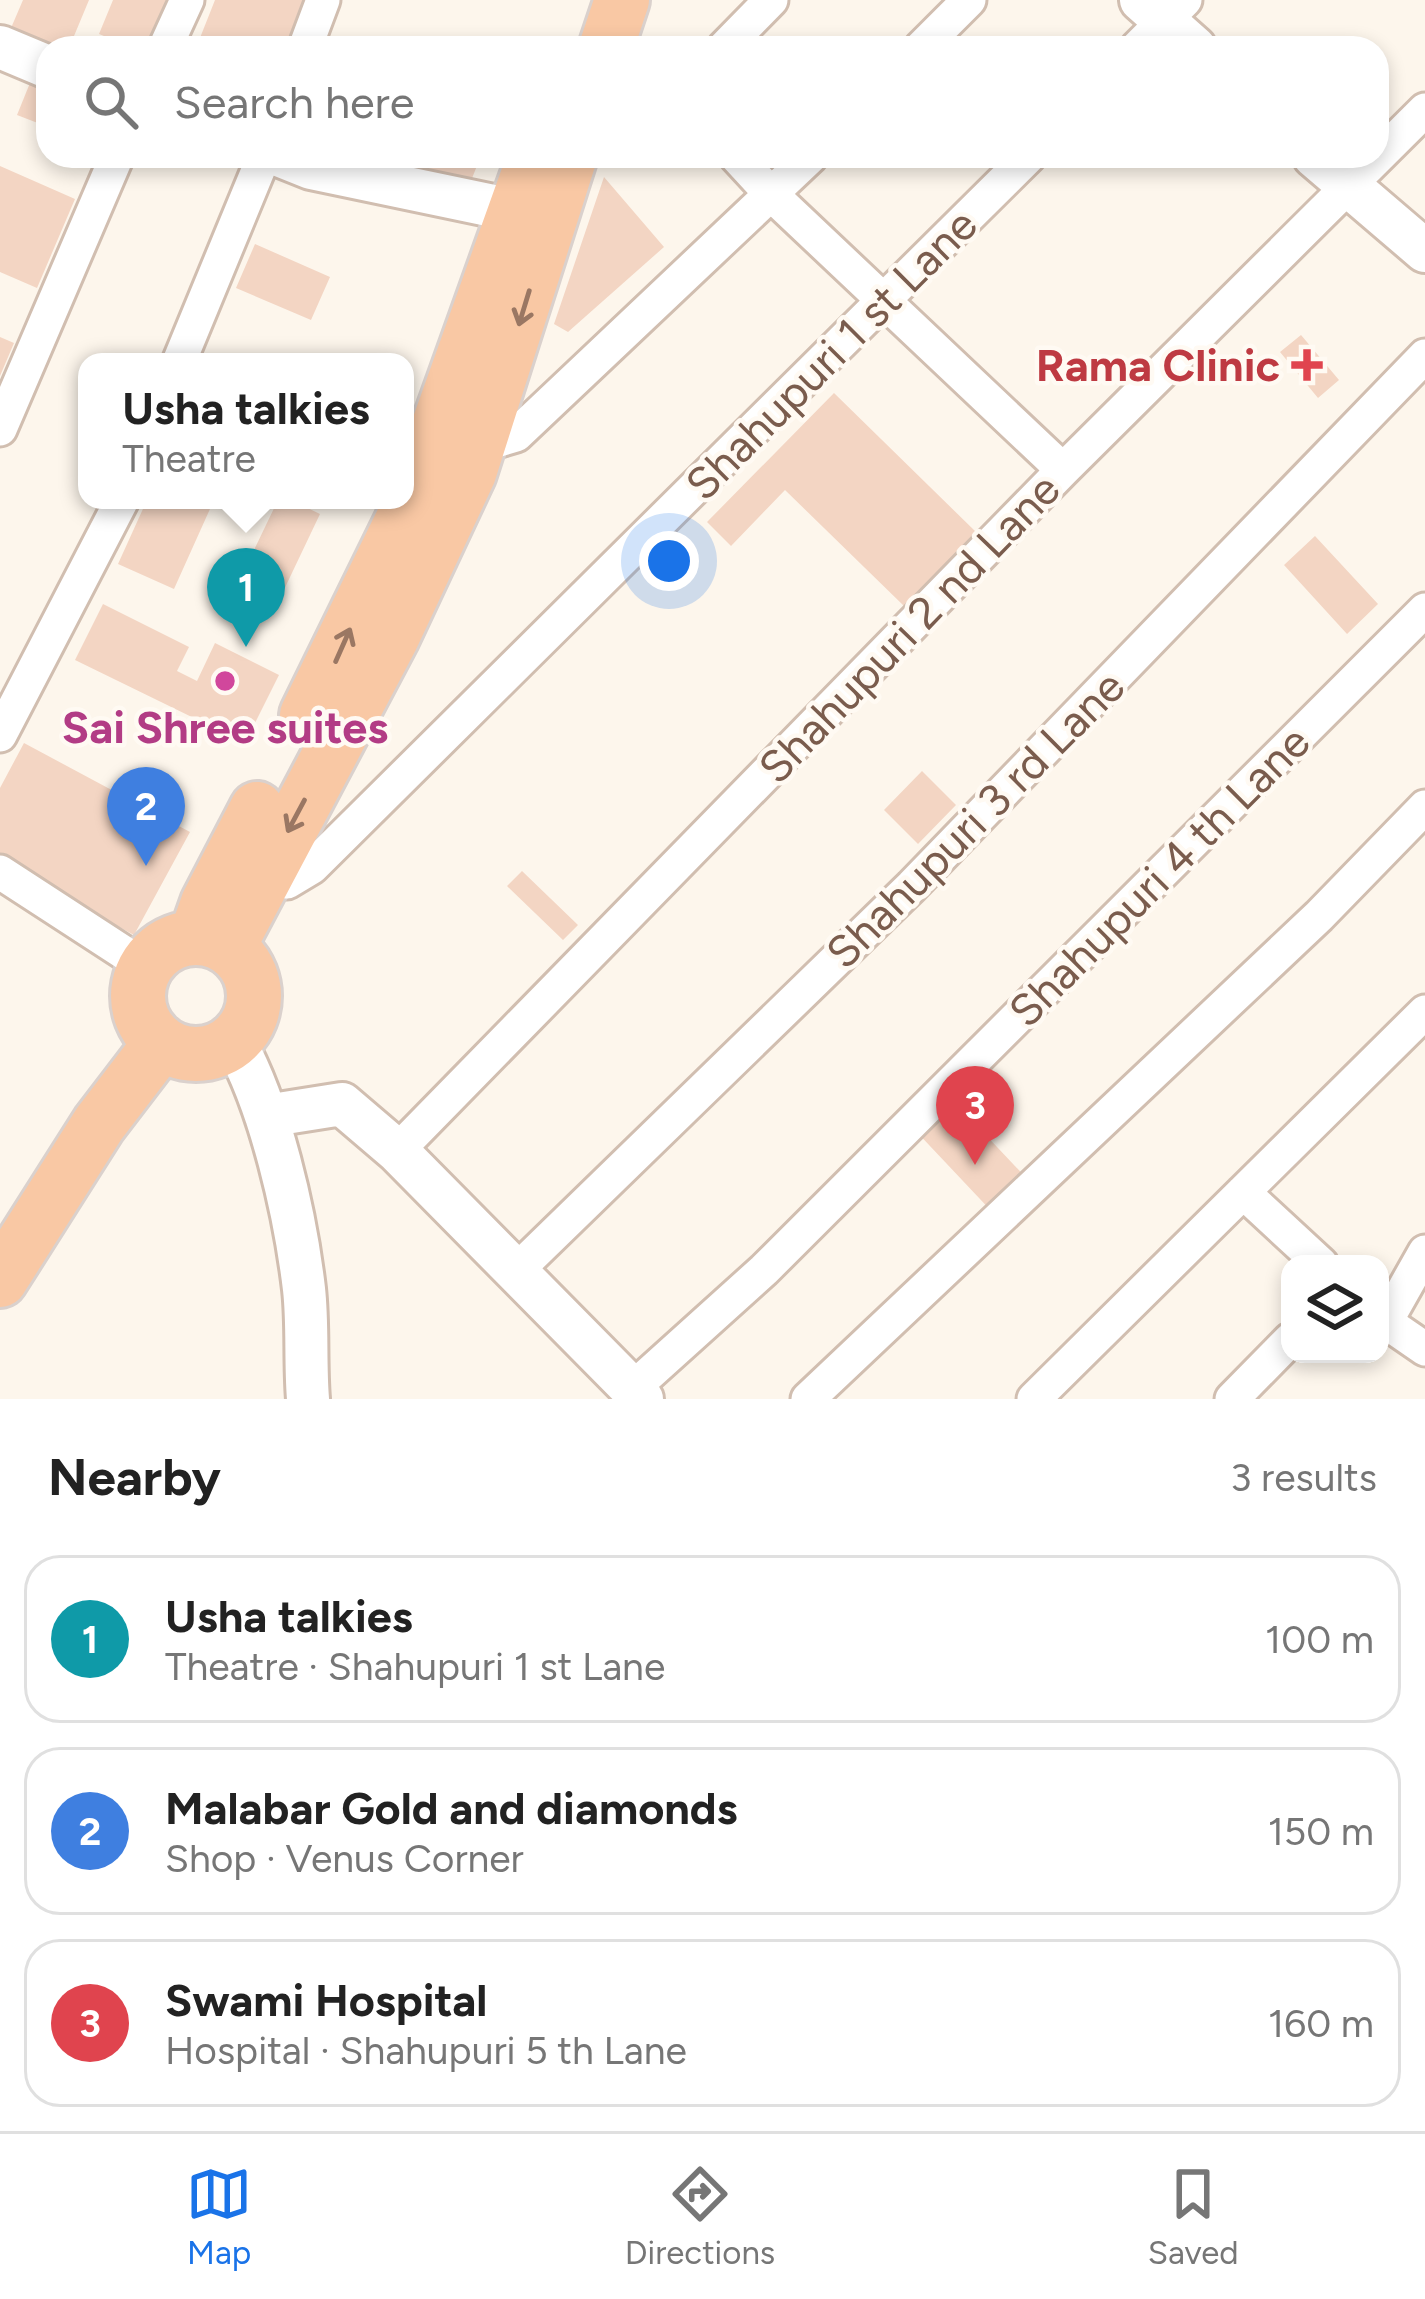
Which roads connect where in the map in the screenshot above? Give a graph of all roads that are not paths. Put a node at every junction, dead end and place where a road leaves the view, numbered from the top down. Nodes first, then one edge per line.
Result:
1 (187, 0) edge
2 (323, 0) edge
3 (771, 0) edge
4 (969, 0) edge
5 (170, 36) edge
6 (310, 36) edge
7 (736, 36) edge
8 (933, 36) edge
9 (3, 57) edge
10 (36, 64) edge
11 (1425, 110) edge
12 (1389, 145) edge
13 (112, 168) edge
14 (258, 168) edge
15 (309, 168) edge
16 (535, 168) edge
17 (563, 168) edge
18 (747, 168) edge
19 (799, 168) edge
20 (1017, 168) edge
21 (1327, 168) edge
22 (1365, 168) edge
23 (1347, 186) junction
24 (772, 195) junction
25 (535, 215) junction
26 (1425, 251) edge
27 (885, 300) junction
28 (183, 353) edge
29 (1425, 356) edge
30 (0, 429) edge
31 (479, 446) junction
32 (1063, 470) junction
33 (414, 496) edge
34 (117, 509) edge
35 (408, 509) edge
36 (1425, 610) edge
37 (0, 735) edge
38 (1425, 807) edge
39 (0, 872) edge
40 (264, 878) junction
41 (224, 951) junction
42 (146, 967) junction
43 (1425, 1012) edge
44 (153, 1035) junction
45 (234, 1041) junction
46 (266, 1116) junction
47 (397, 1150) junction
48 (1243, 1192) junction
49 (0, 1242) edge
50 (1425, 1252) edge
51 (1311, 1255) edge
52 (514, 1272) junction
53 (0, 1280) edge
54 (1389, 1311) edge
55 (1389, 1325) edge
56 (1423, 1347) edge
57 (1281, 1349) edge
58 (637, 1394) edge
59 (308, 1399) edge
60 (808, 1399) edge
61 (1034, 1399) edge
62 (1232, 1399) edge

1 - 5 street
2 - 6 street
3 - 7 street
4 - 8 street
9 - 10 street
11 - 12 street, Shahupuri 2 nd Lane
13 - 30 street
14 - 28 street
15 - 25 street
16 - 25 highway
17 - 25 highway
18 - 24 street
19 - 24 street
20 - 27 street, Shahupuri 1 st Lane
21 - 23 street
22 - 23 street, Shahupuri 2 nd Lane
23 - 26 street
23 - 32 street, Shahupuri 2 nd Lane
24 - 27 street
24 - 31 street
25 -> 31 highway
33 -> 25 highway
27 - 32 street
27 - 40 street, Shahupuri 1 st Lane
29 - 52 street, Shahupuri 3 rd Lane
31 -> 40 highway
32 - 47 street, Shahupuri 2 nd Lane
34 - 37 street
41 -> 35 highway
36 - 58 street, Shahupuri 4 th Lane
38 - 60 street
39 - 42 street
40 - 41 highway
41 - 42 highway
41 - 45 highway
42 - 44 highway
43 - 48 street
44 - 45 highway
44 - 49 highway
44 - 53 highway
45 - 46 street
46 - 47 street
46 - 59 street
47 - 52 street
48 - 51 street
48 - 61 street
50 - 54 street
52 - 58 street
55 - 56 street
57 - 62 street

